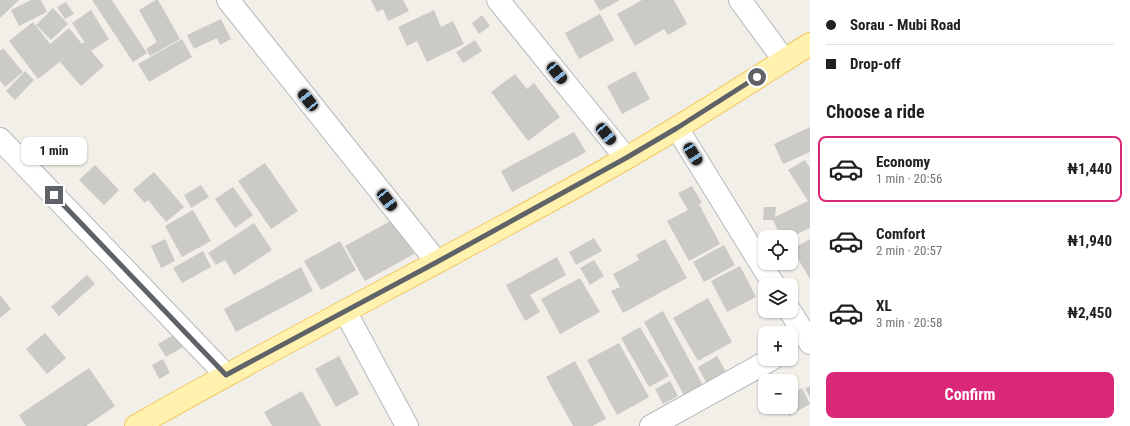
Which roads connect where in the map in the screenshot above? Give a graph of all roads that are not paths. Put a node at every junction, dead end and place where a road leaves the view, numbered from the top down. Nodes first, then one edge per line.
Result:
1 (228, 0) edge
2 (498, 0) edge
3 (740, 0) edge
4 (810, 44) edge
5 (784, 60) junction
6 (677, 128) junction
7 (0, 139) edge
8 (626, 158) junction
9 (437, 262) junction
10 (770, 278) edge
11 (345, 311) junction
12 (793, 318) edge
13 (805, 342) edge
14 (759, 366) edge
15 (226, 375) junction
16 (136, 426) edge
17 (407, 426) edge
18 (651, 426) edge

1 - 9 street
2 - 8 street
3 - 5 street
4 - 5 main road
5 - 6 main road
6 - 8 main road
6 - 10 street
7 - 15 street
8 - 9 main road
9 - 11 main road
11 - 15 main road
11 - 17 street
12 - 13 street
14 - 18 street
15 - 16 main road

